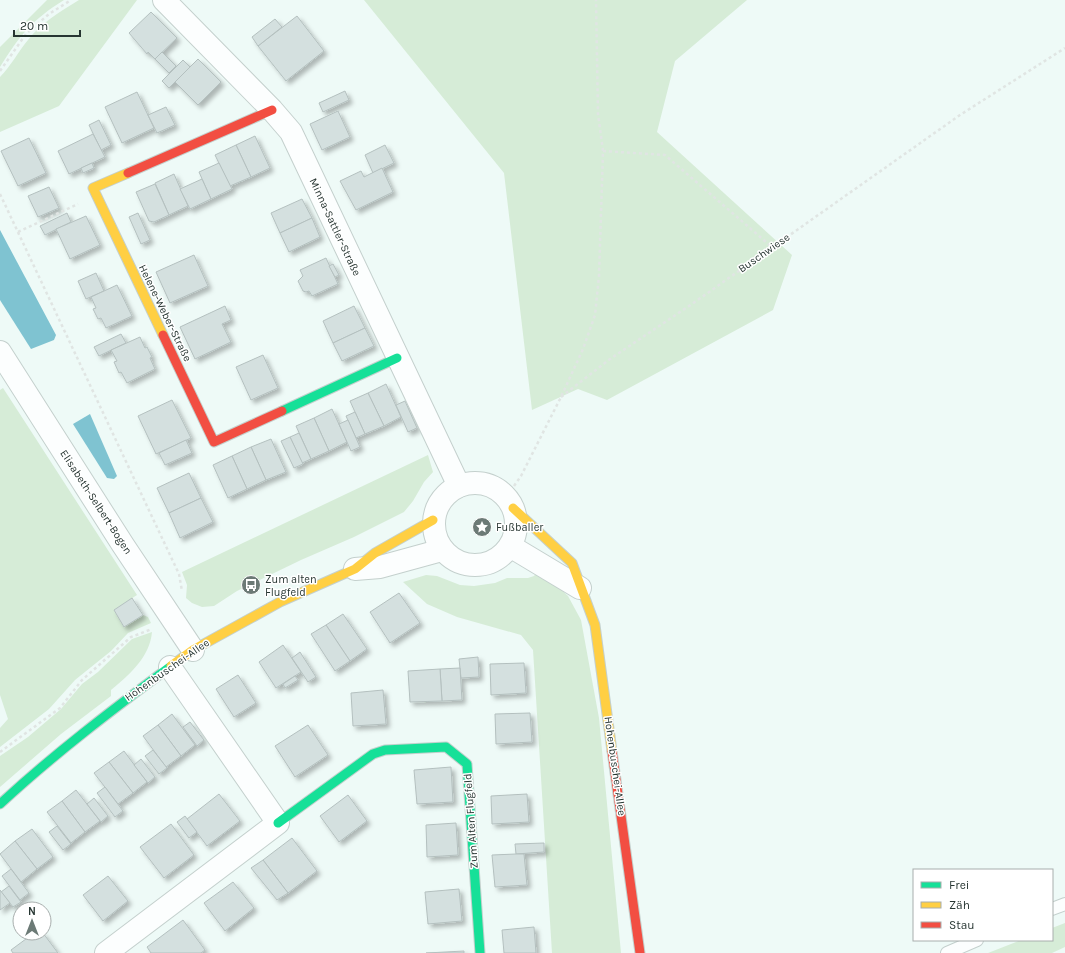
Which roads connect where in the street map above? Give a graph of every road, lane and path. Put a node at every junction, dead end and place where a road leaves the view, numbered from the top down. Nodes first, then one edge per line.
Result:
1 (71, 0) edge
2 (164, 0) edge
3 (596, 0) edge
4 (1065, 48) edge
5 (0, 72) edge
6 (272, 110) junction
7 (603, 151) junction
8 (0, 194) edge
9 (95, 196) junction
10 (18, 232) junction
11 (772, 248) junction
12 (397, 358) junction
13 (4, 366) edge
14 (561, 397) junction
15 (459, 486) junction
16 (509, 503) junction
17 (433, 520) junction
18 (510, 546) junction
19 (442, 550) junction
20 (355, 569) junction
21 (179, 574) dead end
22 (580, 588) junction
23 (171, 616) junction
24 (193, 650) junction
25 (170, 667) junction
26 (0, 752) edge
27 (0, 804) edge
28 (278, 823) junction
29 (1065, 904) edge
30 (1053, 909) edge
31 (975, 941) edge
32 (640, 951) edge
33 (106, 953) edge
34 (480, 953) edge
35 (946, 953) edge

1 - 5 path
2 - 6 street, Minna-Sattler-Straße
3 - 7 path
4 - 11 path, Buschwiese
6 - 9 street
6 - 12 street, Minna-Sattler-Straße
7 - 11 path
7 - 14 path
8 - 10 path
9 - 10 path
9 - 12 street, Helene-Weber-Straße
10 - 21 path
11 - 14 path, Buschwiese
12 - 15 street, Minna-Sattler-Straße
13 - 23 street, Elisabeth-Selbert-Bogen
14 - 16 path, Buschwiese
15 - 16 street
15 - 17 street
16 - 18 street
16 - 22 street, Hohenbuschei-Allee
17 - 19 street
17 - 20 street, Hohenbuschei-Allee
18 - 19 street
18 - 22 street
19 - 20 street, Hohenbuschei-Allee
20 - 24 street, Hohenbuschei-Allee
22 - 32 street, Hohenbuschei-Allee
23 - 24 street, Elisabeth-Selbert-Bogen
23 - 26 path
24 - 25 street, Hohenbuschei-Allee
25 - 27 street, Hohenbuschei-Allee
25 - 28 street
28 - 33 street, Zum Alten Flugfeld
28 - 34 street, Zum Alten Flugfeld
29 - 30 lane
31 - 35 lane

